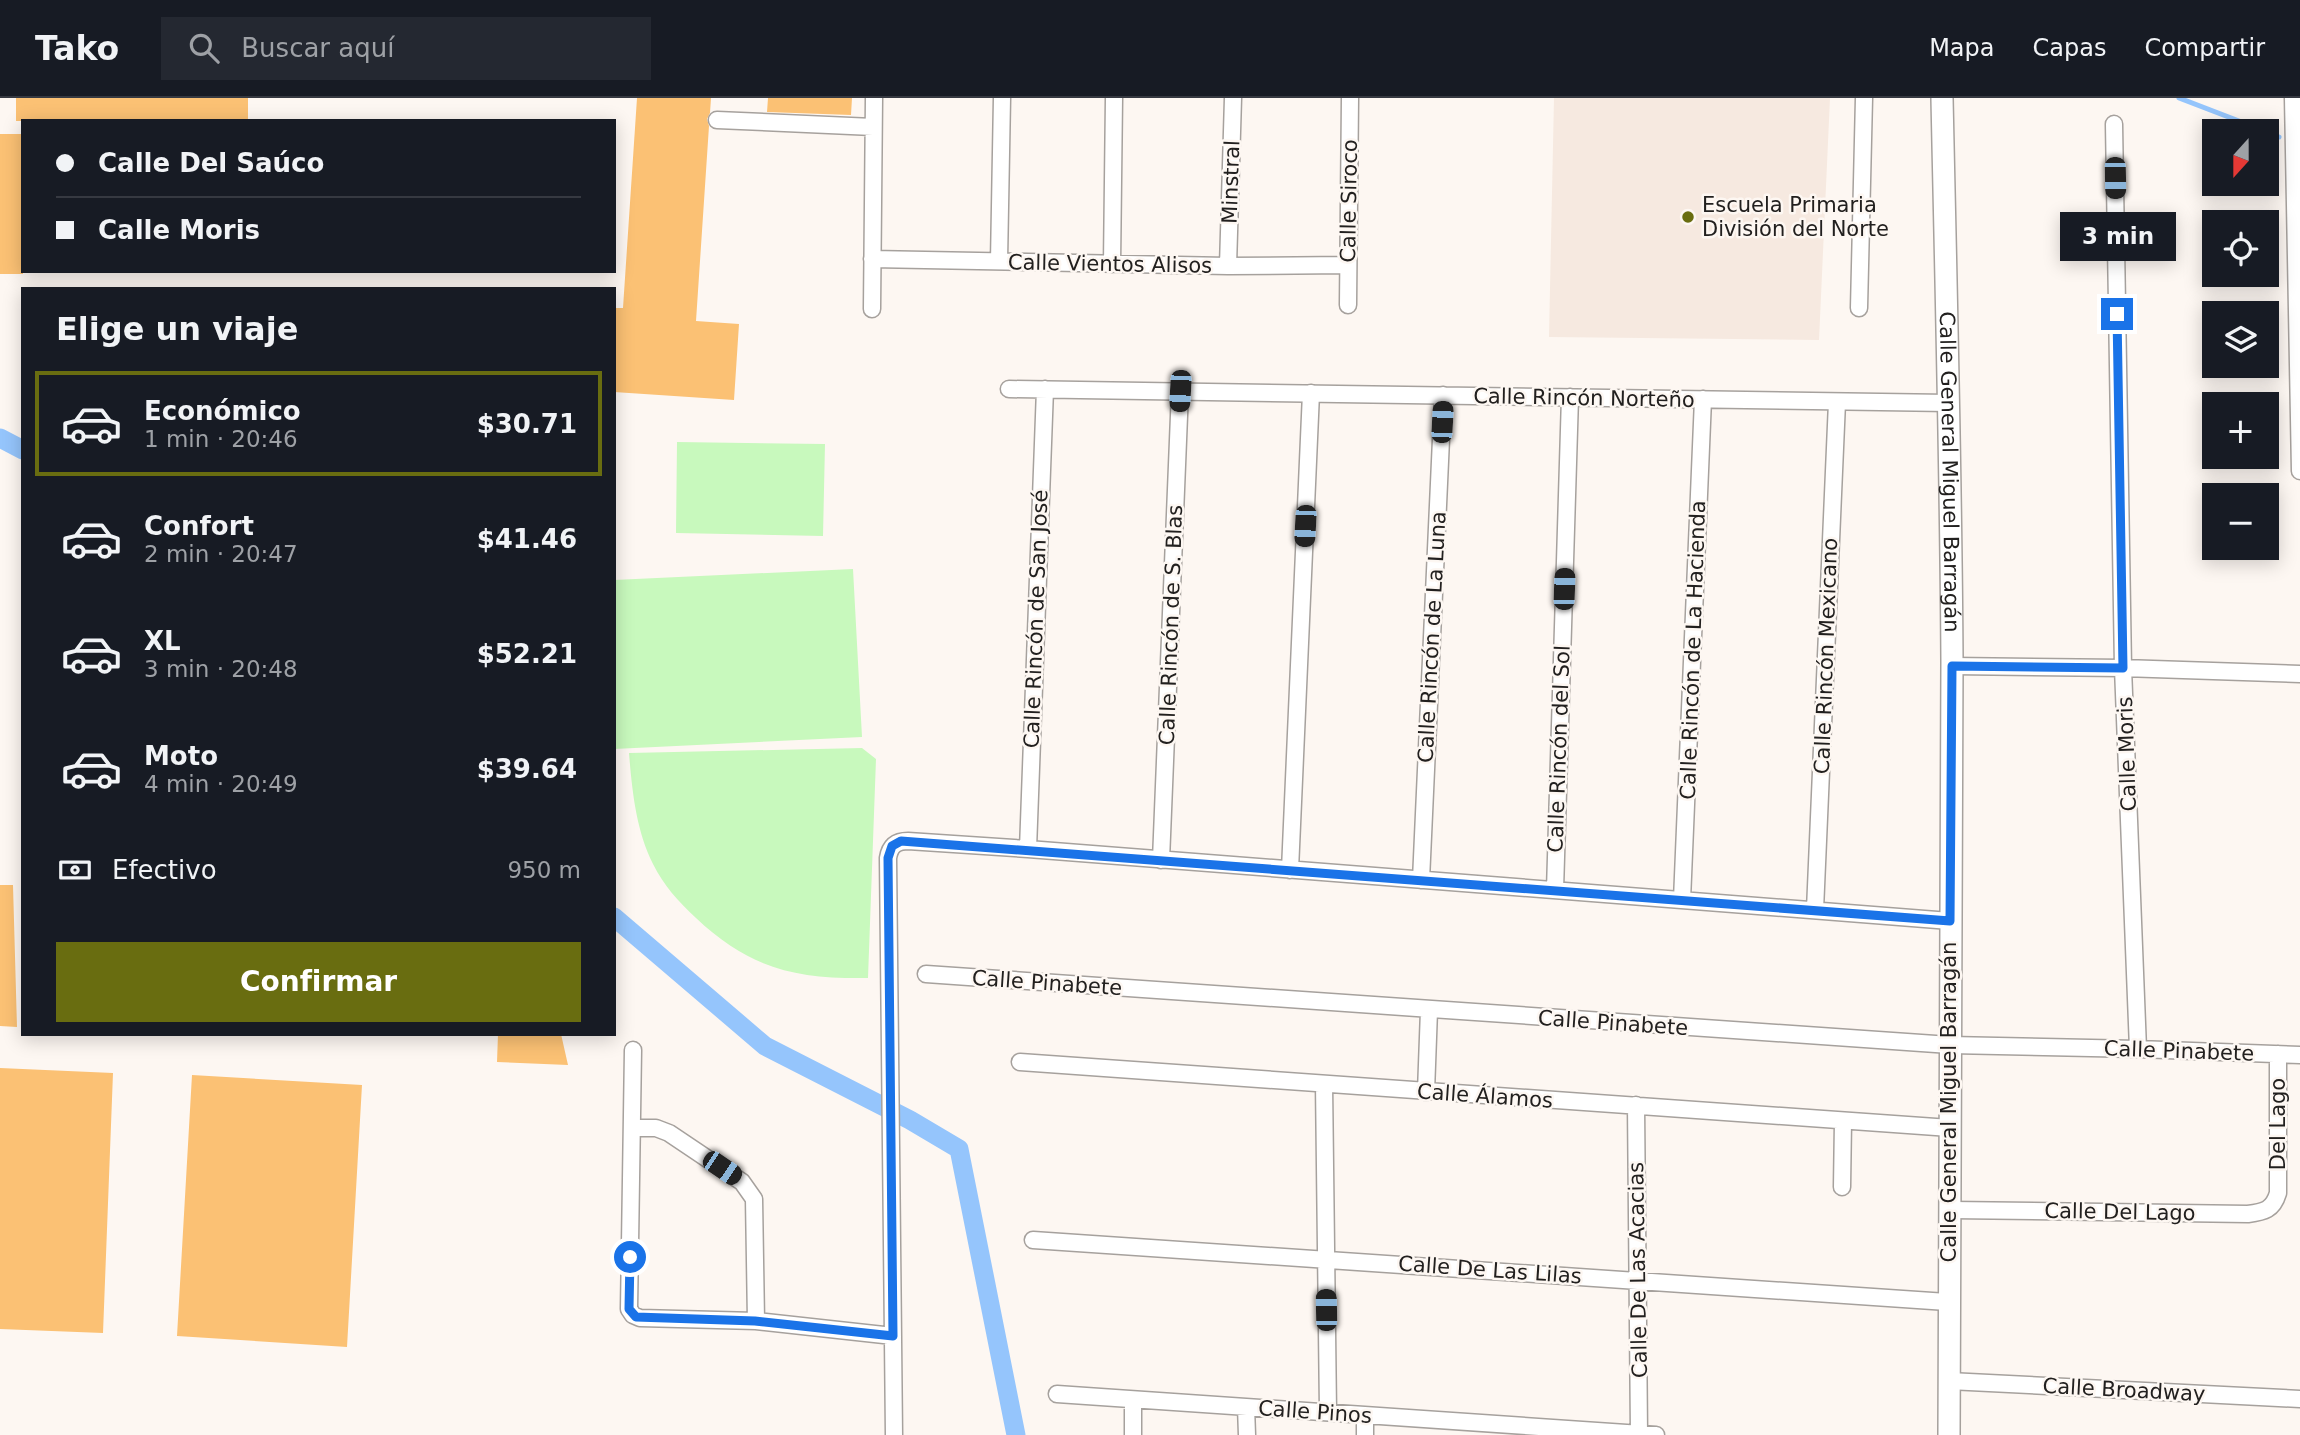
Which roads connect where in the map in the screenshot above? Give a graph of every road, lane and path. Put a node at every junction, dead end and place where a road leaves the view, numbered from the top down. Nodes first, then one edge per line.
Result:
1 (874, 98) edge
2 (1002, 98) edge
3 (1114, 98) edge
4 (1233, 98) edge
5 (1350, 98) edge
6 (1864, 98) edge
7 (1942, 98) edge
8 (2293, 98) edge
9 (718, 120) dead end
10 (2114, 124) dead end
11 (873, 127) junction
12 (872, 259) junction
13 (999, 261) junction
14 (1112, 264) junction
15 (1348, 265) junction
16 (1228, 266) junction
17 (1348, 305) dead end
18 (1859, 308) dead end
19 (872, 309) dead end
20 (1009, 388) dead end
21 (1045, 389) junction
22 (1180, 391) junction
23 (1311, 393) junction
24 (1443, 395) junction
25 (1570, 397) junction
26 (1703, 400) junction
27 (1837, 402) junction
28 (1949, 403) junction
29 (2300, 471) edge
30 (1952, 666) junction
31 (2123, 668) junction
32 (2300, 674) edge
33 (1028, 849) junction
34 (1161, 860) junction
35 (1290, 870) junction
36 (1421, 880) junction
37 (1555, 890) junction
38 (1682, 900) junction
39 (1815, 910) junction
40 (1950, 921) junction
41 (926, 974) dead end
42 (1429, 1010) junction
43 (1950, 1045) junction
44 (2138, 1049) junction
45 (633, 1050) dead end
46 (2278, 1054) junction
47 (2300, 1055) edge
48 (1020, 1062) dead end
49 (1324, 1084) junction
50 (1426, 1092) junction
51 (1636, 1105) junction
52 (1843, 1121) junction
53 (633, 1128) junction
54 (1950, 1128) junction
55 (1842, 1187) dead end
56 (2278, 1194) joint
57 (1951, 1210) junction
58 (1033, 1240) dead end
59 (1326, 1259) junction
60 (1638, 1280) junction
61 (1947, 1302) junction
62 (755, 1321) junction
63 (893, 1336) junction
64 (1949, 1381) junction
65 (1057, 1394) dead end
66 (2300, 1399) edge
67 (1133, 1400) junction
68 (1246, 1407) junction
69 (1328, 1412) junction
70 (1364, 1415) junction
71 (1524, 1430) edge
72 (1639, 1434) edge
73 (894, 1435) edge
74 (1133, 1435) edge
75 (1247, 1435) edge
76 (1365, 1435) edge
77 (1656, 1435) edge
78 (1949, 1435) edge

1 - 11 street
2 - 13 street
3 - 14 street
4 - 16 street, Minstral
5 - 15 street, Calle Siroco
6 - 18 street
7 - 28 main road, Calle General Miguel Barragán
8 - 29 street
9 - 11 street
10 - 31 street, Calle Moris
11 - 12 street
12 - 13 street, Calle Vientos Alisos
12 - 19 street
13 - 14 street, Calle Vientos Alisos
14 - 16 street, Calle Vientos Alisos
15 - 16 street, Calle Vientos Alisos
15 - 17 street, Calle Siroco
20 - 21 street, Calle Rincón Norteño
21 - 22 street, Calle Rincón Norteño
21 - 33 street, Calle Rincón de San José
22 - 23 street, Calle Rincón Norteño
22 - 34 street, Calle Rincón de S. Blas
23 - 24 street, Calle Rincón Norteño
23 - 35 street
24 - 25 street, Calle Rincón Norteño
24 - 36 street, Calle Rincón de La Luna
25 - 26 street, Calle Rincón Norteño
25 - 37 street, Calle Rincón del Sol
26 - 27 street, Calle Rincón Norteño
26 - 38 street, Calle Rincón de La Hacienda
27 - 28 street, Calle Rincón Norteño
27 - 39 street, Calle Rincón Mexicano
28 - 30 main road, Calle General Miguel Barragán
30 - 31 street
30 - 40 main road, Calle General Miguel Barragán
31 - 32 street
31 - 44 street, Calle Moris
33 - 34 street
33 - 63 street
34 - 35 street
35 - 36 street
36 - 37 street
37 - 38 street
38 - 39 street
39 - 40 street
40 - 43 main road, Calle General Miguel Barragán
41 - 42 street, Calle Pinabete
42 - 43 street, Calle Pinabete
42 - 50 street
43 - 44 street, Calle Pinabete
43 - 54 main road, Calle General Miguel Barragán
44 - 46 street, Calle Pinabete
45 - 53 street
46 - 47 street, Calle Pinabete
46 - 56 street, Del Lago
48 - 49 street, Calle Álamos
49 - 50 street, Calle Álamos
49 - 59 street
50 - 51 street, Calle Álamos
51 - 52 street, Calle Álamos
51 - 60 street, Calle De Las Acacias
52 - 54 street, Calle Álamos
52 - 55 street
53 - 62 street
53 - 62 street
54 - 57 main road, Calle General Miguel Barragán
56 - 57 street, Calle Del Lago
57 - 61 main road, Calle General Miguel Barragán
58 - 59 street, Calle De Las Lilas
59 - 60 street, Calle De Las Lilas
59 - 69 street
60 - 61 street, Calle De Las Lilas
60 - 72 street, Calle De Las Acacias
61 - 64 main road, Calle General Miguel Barragán
62 - 63 street
63 - 73 street
64 - 66 street, Calle Broadway
64 - 78 main road, Calle General Miguel Barragán
65 - 67 street, Calle Pinos
67 - 68 street, Calle Pinos
67 - 74 street
68 - 69 street, Calle Pinos
68 - 75 street
69 - 70 street, Calle Pinos
70 - 71 street, Calle Pinos
70 - 76 street
71 - 72 street, Calle Pinos
72 - 77 street, Calle Pinos

